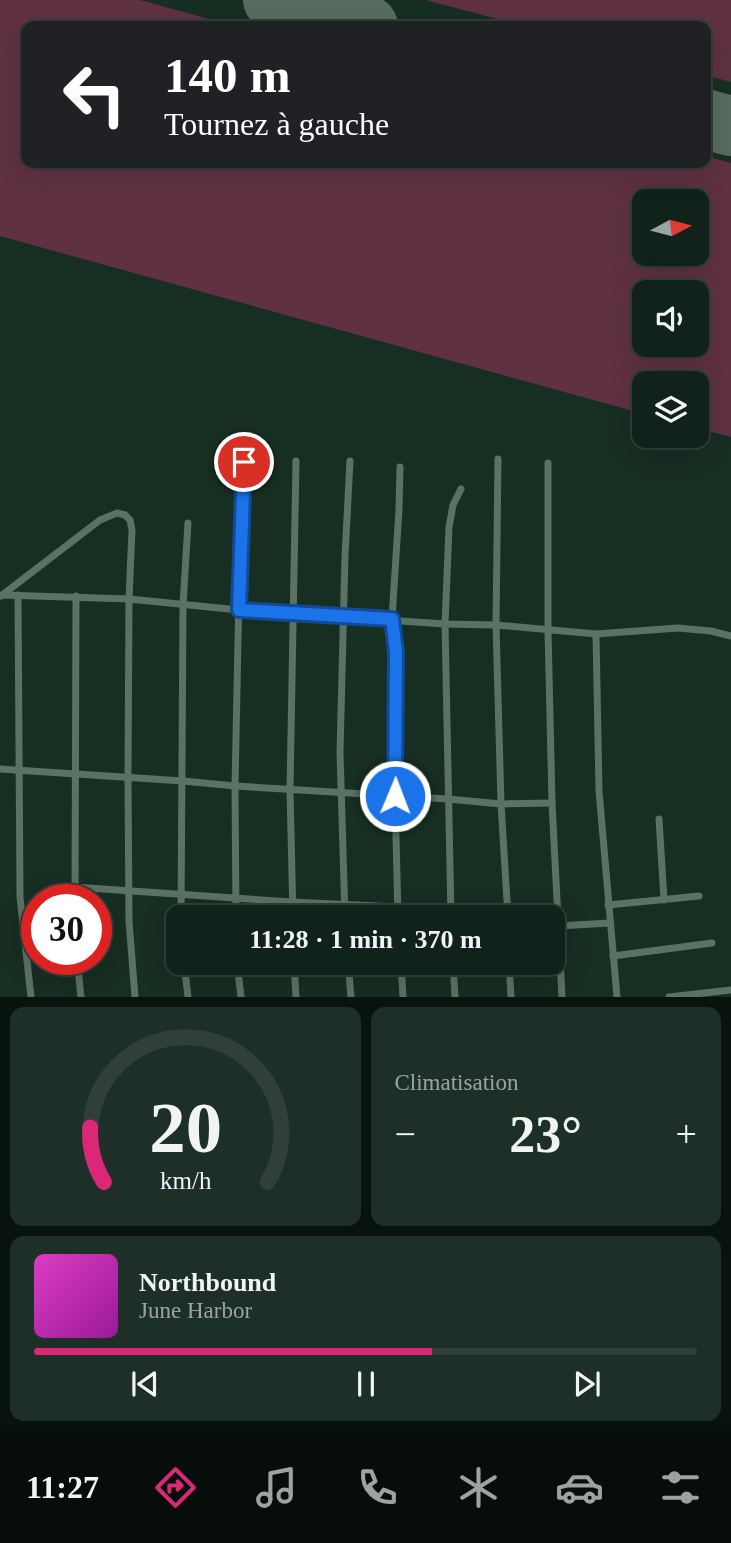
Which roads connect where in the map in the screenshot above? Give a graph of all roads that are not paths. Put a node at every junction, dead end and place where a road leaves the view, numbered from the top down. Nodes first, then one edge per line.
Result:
1 (498, 459) dead end
2 (296, 461) dead end
3 (350, 461) dead end
4 (244, 462) dead end
5 (548, 463) dead end
6 (400, 467) dead end
7 (460, 489) dead end
8 (188, 523) dead end
9 (1, 595) edge
10 (18, 595) junction
11 (76, 596) junction
12 (129, 599) junction
13 (183, 605) junction
14 (239, 610) junction
15 (293, 614) junction
16 (344, 616) junction
17 (392, 619) junction
18 (445, 624) junction
19 (496, 625) junction
20 (548, 630) junction
21 (596, 635) junction
22 (731, 636) edge
23 (0, 769) edge
24 (20, 770) junction
25 (74, 775) junction
26 (128, 777) junction
27 (183, 780) junction
28 (235, 786) junction
29 (290, 790) junction
30 (342, 793) junction
31 (395, 796) junction
32 (448, 799) junction
33 (552, 803) junction
34 (501, 804) junction
35 (659, 819) dead end
36 (74, 884) edge
37 (112, 890) edge
38 (129, 892) junction
39 (181, 895) junction
40 (699, 896) dead end
41 (235, 899) junction
42 (664, 900) junction
43 (292, 902) junction
44 (181, 905) edge
45 (235, 905) edge
46 (292, 905) edge
47 (345, 905) joint
48 (398, 905) edge
49 (451, 905) edge
50 (507, 905) edge
51 (555, 905) edge
52 (608, 905) junction
53 (565, 922) edge
54 (610, 923) junction
55 (712, 943) dead end
56 (613, 956) junction
57 (79, 975) edge
58 (185, 975) edge
59 (238, 975) edge
60 (295, 975) edge
61 (349, 975) edge
62 (402, 975) edge
63 (454, 975) edge
64 (510, 975) edge
65 (560, 975) edge
66 (731, 989) edge
67 (30, 997) edge
68 (82, 997) edge
69 (135, 997) edge
70 (188, 997) edge
71 (241, 997) edge
72 (296, 997) edge
73 (351, 997) edge
74 (403, 997) edge
75 (455, 997) edge
76 (511, 997) edge
77 (562, 997) edge
78 (617, 997) edge
79 (669, 997) edge

1 - 19 street
2 - 15 street
3 - 16 street
4 - 14 street
5 - 20 street
6 - 17 street
7 - 18 street
8 - 13 street
9 - 10 street
9 - 12 street
10 - 11 street
10 - 24 street
11 - 12 street
11 - 25 street
12 - 13 street
12 - 26 street
13 - 14 street
13 - 27 street
14 - 15 street
14 - 28 street
15 - 16 street
15 - 29 street
16 - 17 street
16 - 30 street
17 - 18 street
17 - 31 street
18 - 19 street
18 - 32 street
19 - 20 street
19 - 34 street
20 - 21 street
20 - 33 street
21 - 22 street
21 - 52 street
23 - 24 street
24 - 25 street
24 - 67 street
25 - 26 street
25 - 36 street
26 - 27 street
26 - 38 street
27 - 28 street
27 - 39 street
28 - 29 street
28 - 41 street
29 - 30 street
29 - 43 street
30 - 31 street
30 - 47 street
31 - 32 street
31 - 48 street
32 - 34 street
32 - 49 street
33 - 34 street
33 - 51 street
34 - 50 street
35 - 42 street
37 - 38 street
38 - 39 street
38 - 69 street
39 - 41 street
39 - 44 street
40 - 42 street
41 - 43 street
41 - 45 street
42 - 52 street
43 - 46 street
43 - 47 street
52 - 54 street
53 - 54 street
54 - 56 street
55 - 56 street
56 - 78 street
57 - 68 street
58 - 70 street
59 - 71 street
60 - 72 street
61 - 73 street
62 - 74 street
63 - 75 street
64 - 76 street
65 - 77 street
66 - 79 street

